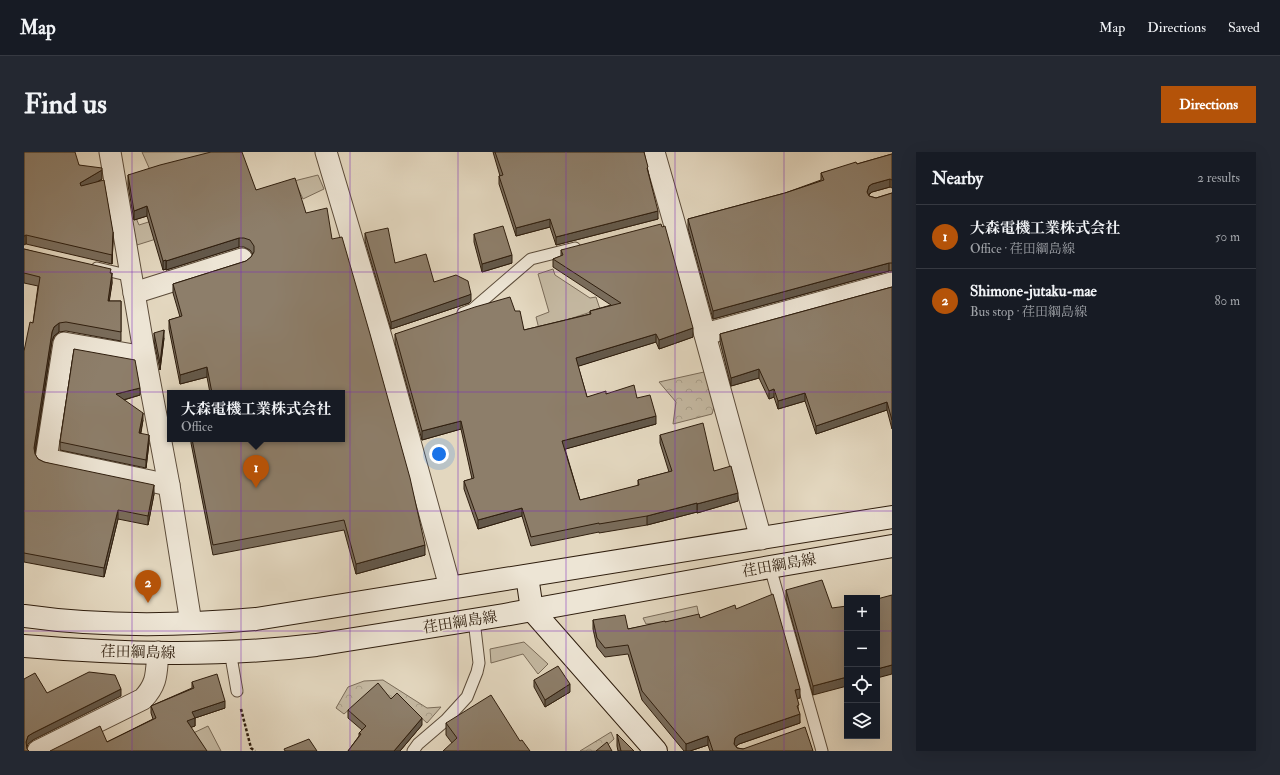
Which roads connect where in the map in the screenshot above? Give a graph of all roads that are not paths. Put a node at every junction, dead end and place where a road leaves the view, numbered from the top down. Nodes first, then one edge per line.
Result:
1 (110, 152) edge
2 (326, 152) edge
3 (654, 152) edge
4 (584, 245) edge
5 (242, 259) dead end
6 (85, 265) edge
7 (892, 283) edge
8 (133, 284) junction
9 (452, 316) edge
10 (705, 334) junction
11 (144, 358) junction
12 (169, 485) junction
13 (892, 517) edge
14 (761, 539) junction
15 (892, 546) edge
16 (770, 567) junction
17 (527, 576) junction
18 (450, 587) junction
19 (532, 610) junction
20 (24, 616) edge
21 (474, 620) junction
22 (191, 623) junction
23 (24, 646) edge
24 (230, 651) junction
25 (158, 652) junction
26 (236, 691) road end
27 (38, 751) edge
28 (413, 751) edge
29 (656, 751) edge
30 (822, 751) edge

1 - 8 street
2 - 18 street
3 - 10 street
4 - 9 lane
5 - 8 street
6 - 8 lane
7 - 10 street
8 - 11 street
10 - 14 street
11 - 12 street
11 - 12 street
12 - 22 street
13 - 14 main road, 荏田綱島線
14 - 17 main road, 荏田綱島線
15 - 16 main road, 荏田綱島線
16 - 19 main road, 荏田綱島線
16 - 30 lane
17 - 18 main road, 荏田綱島線
17 - 19 main road
18 - 22 main road, 荏田綱島線
19 - 21 main road, 荏田綱島線
19 - 29 main road
20 - 22 main road, 荏田綱島線
21 - 24 main road, 荏田綱島線
21 - 28 lane
23 - 25 main road, 荏田綱島線
24 - 25 main road, 荏田綱島線
24 - 26 lane
25 - 27 street

